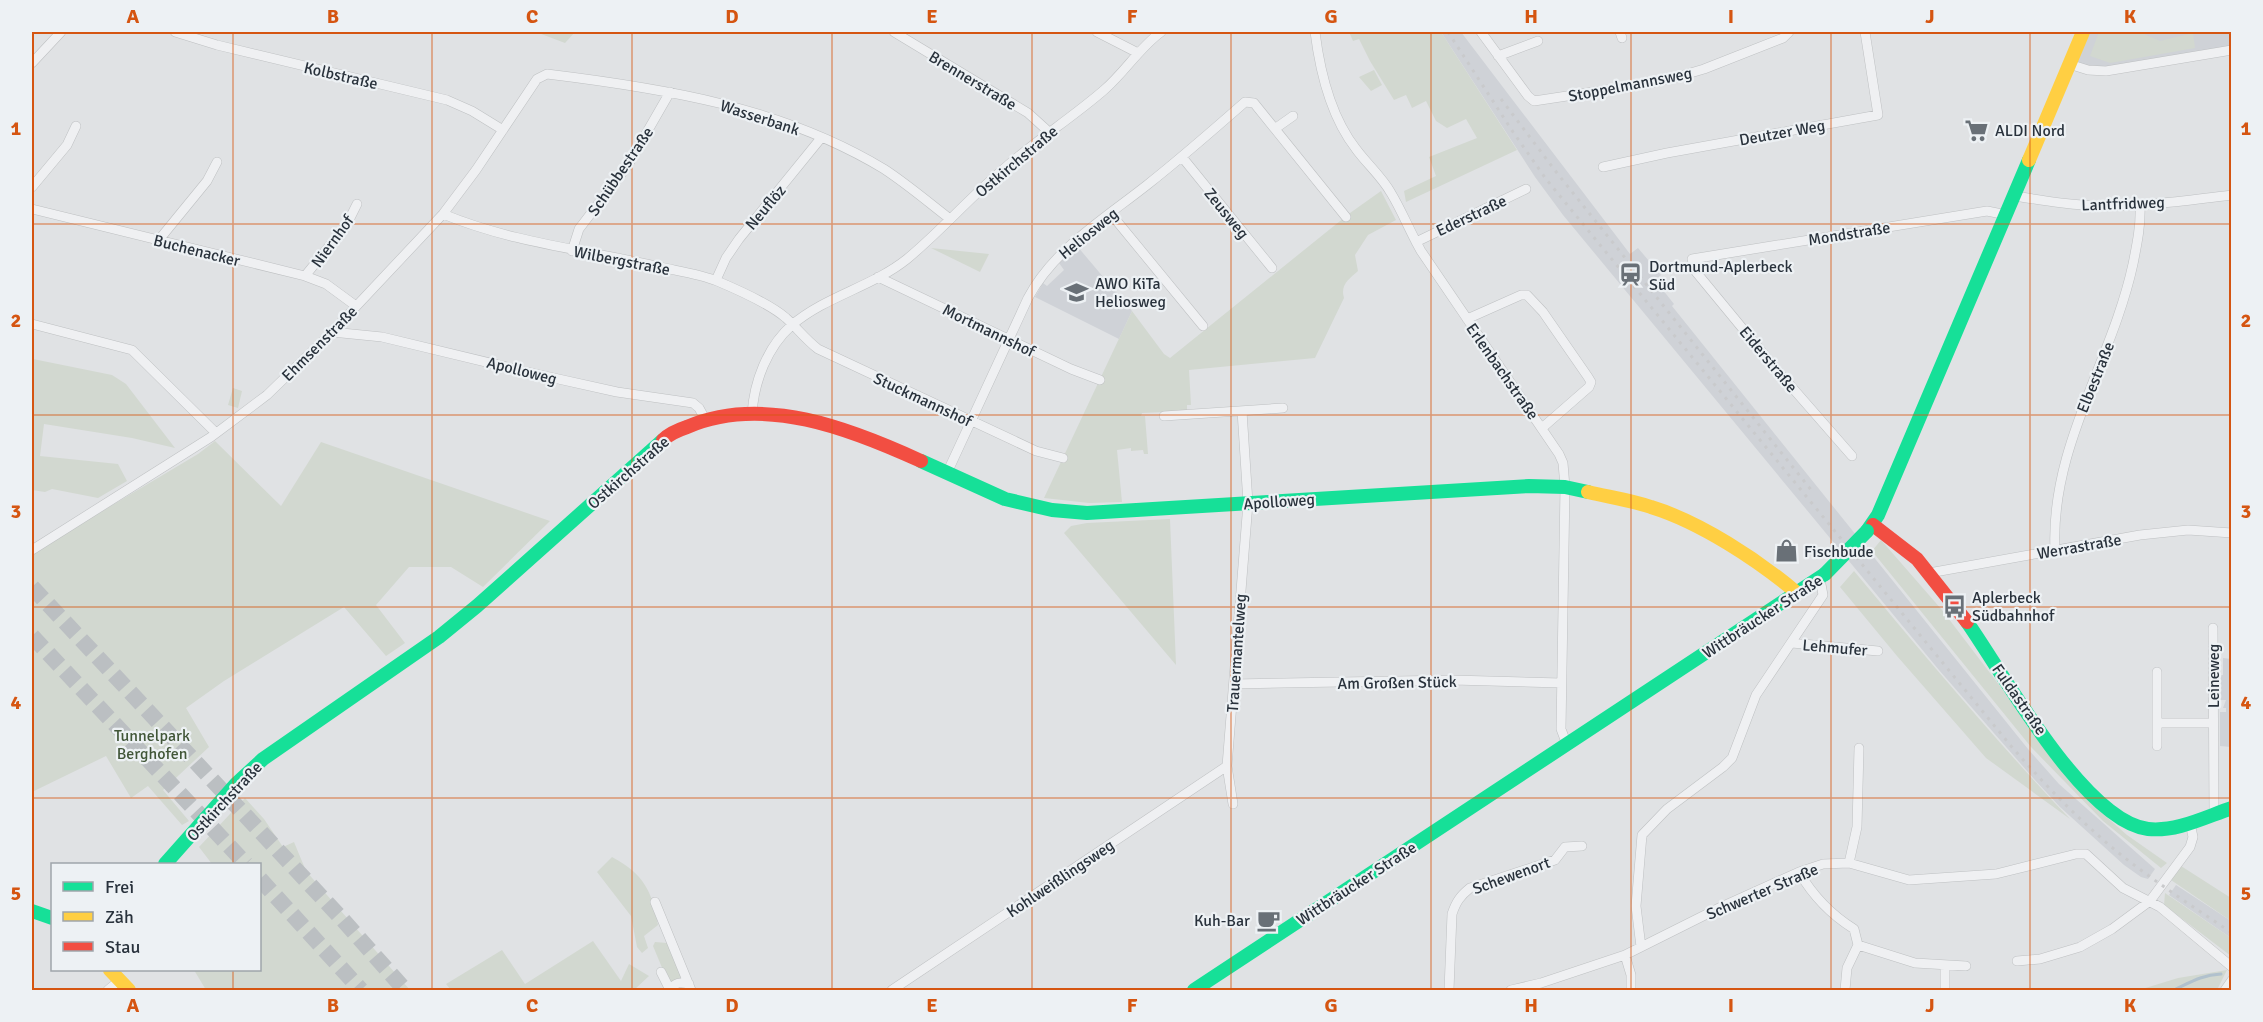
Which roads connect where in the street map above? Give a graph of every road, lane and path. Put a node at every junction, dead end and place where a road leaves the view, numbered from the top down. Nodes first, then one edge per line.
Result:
1 (61, 32) edge
2 (175, 32) edge
3 (894, 32) edge
4 (1097, 32) edge
5 (1161, 32) edge
6 (1315, 32) edge
7 (1481, 32) edge
8 (1789, 32) edge
9 (1865, 32) edge
10 (2083, 32) edge
11 (1538, 41) dead end
12 (2232, 50) edge
13 (1138, 53) junction
14 (1498, 56) junction
15 (32, 63) edge
16 (2069, 64) junction
17 (547, 74) joint
18 (670, 92) junction
19 (1293, 116) dead end
20 (76, 126) dead end
21 (1276, 128) junction
22 (502, 130) junction
23 (1049, 132) junction
24 (821, 138) junction
25 (1182, 157) junction
26 (217, 162) dead end
27 (1603, 167) dead end
28 (32, 187) edge
29 (1526, 189) dead end
30 (2232, 195) edge
31 (2014, 196) junction
32 (357, 204) dead end
33 (2140, 205) junction
34 (32, 209) edge
35 (443, 214) junction
36 (1111, 214) junction
37 (2007, 215) junction
38 (1346, 217) dead end
39 (950, 219) junction
40 (159, 240) junction
41 (1416, 242) junction
42 (572, 251) junction
43 (1692, 259) joint
44 (1272, 268) dead end
45 (305, 276) junction
46 (878, 277) junction
47 (716, 280) junction
48 (356, 306) junction
49 (1467, 319) junction
50 (32, 324) edge
51 (792, 326) junction
52 (1203, 326) dead end
53 (333, 332) junction
54 (1009, 340) junction
55 (1100, 380) dead end
56 (1283, 408) dead end
57 (1242, 411) junction
58 (752, 414) junction
59 (1164, 416) dead end
60 (705, 419) junction
61 (971, 421) junction
62 (1542, 428) junction
63 (216, 433) junction
64 (1852, 456) dead end
65 (1063, 458) dead end
66 (947, 472) junction
67 (1565, 486) junction
68 (1248, 503) junction
69 (1870, 528) junction
70 (2232, 533) edge
71 (32, 550) edge
72 (2055, 550) junction
73 (1929, 573) junction
74 (1823, 576) junction
75 (1797, 593) junction
76 (2213, 628) dead end
77 (1792, 643) junction
78 (1878, 651) dead end
79 (2157, 672) dead end
80 (1561, 683) junction
81 (1234, 684) junction
82 (2157, 723) junction
83 (2212, 723) junction
84 (1567, 745) junction
85 (2157, 746) dead end
86 (1859, 748) dead end
87 (1227, 766) junction
88 (1233, 804) dead end
89 (2232, 808) edge
90 (2214, 814) junction
91 (2190, 823) junction
92 (1582, 846) dead end
93 (166, 863) edge
94 (1849, 863) junction
95 (1799, 872) junction
96 (655, 902) dead end
97 (2150, 902) junction
98 (32, 911) edge
99 (51, 918) edge
100 (1858, 945) junction
101 (1641, 947) junction
102 (1625, 955) junction
103 (2017, 960) dead end
104 (1945, 966) junction
105 (1966, 966) dead end
106 (2232, 967) edge
107 (661, 972) dead end
108 (120, 980) edge
109 (2232, 980) edge
110 (690, 987) edge
111 (108, 990) edge
112 (670, 990) edge
113 (892, 990) edge
114 (1194, 990) edge
115 (1449, 990) edge
116 (1512, 990) edge
117 (1631, 990) edge
118 (1845, 990) edge
119 (1945, 990) edge
120 (2225, 990) edge

1 - 15 street
2 - 22 street, Kolbstraße
3 - 23 street, Brennerstraße
4 - 13 street
5 - 13 street, Ostkirchstraße
6 - 41 street, Erlenbachstraße
7 - 14 street
8 - 14 street, Stoppelmannsweg
9 - 27 street, Deutzer Weg
10 - 16 street, Wittbräucker Straße
11 - 14 street
12 - 16 street
13 - 23 street, Ostkirchstraße
16 - 31 street, Wittbräucker Straße
17 - 18 street, Wasserbank
17 - 22 street, Ehmsenstraße
18 - 24 street, Wasserbank
18 - 42 street, Schübbestraße
19 - 21 street
20 - 28 street
21 - 25 street, Heliosweg
21 - 38 street, Heliosweg
22 - 35 street, Ehmsenstraße
23 - 39 street, Ostkirchstraße
24 - 39 street, Wasserbank
24 - 47 street, Neuflöz
25 - 36 street, Heliosweg
25 - 44 street, Zeusweg
26 - 40 street
29 - 41 street, Ederstraße
30 - 33 street, Lantfridweg
31 - 33 street, Lantfridweg
31 - 37 street, Wittbräucker Straße
32 - 45 street, Niernhof
33 - 72 street, Elbestraße
34 - 40 street, Buchenacker
35 - 42 street, Wilbergstraße
35 - 48 street, Ehmsenstraße
36 - 52 street
36 - 54 street, Heliosweg
37 - 43 street, Mondstraße
37 - 69 street, Wittbräucker Straße
39 - 46 street, Ostkirchstraße
40 - 45 street, Buchenacker
41 - 49 street, Erlenbachstraße
42 - 47 street, Wilbergstraße
43 - 64 street, Eiderstraße
45 - 48 street, Buchenacker
46 - 51 street, Ostkirchstraße
46 - 54 street, Mortmannshof
47 - 51 street, Wilbergstraße
48 - 53 street, Ehmsenstraße
49 - 62 street, Erlenbachstraße
49 - 62 street
50 - 63 street
51 - 58 street, Ostkirchstraße
51 - 61 street, Stuckmannshof
53 - 60 street, Apolloweg
53 - 63 street, Ehmsenstraße
54 - 55 street, Mortmannshof
54 - 61 street, Heliosweg
56 - 57 street
57 - 59 street
57 - 68 street, Trauermantelweg
58 - 60 street, Ostkirchstraße
58 - 66 street, Apolloweg
60 - 93 street, Ostkirchstraße
61 - 65 street, Stuckmannshof
61 - 66 street, Heliosweg
62 - 67 street, Erlenbachstraße
63 - 71 street, Ehmsenstraße
66 - 68 street, Apolloweg
67 - 68 street, Apolloweg
67 - 75 street, Apolloweg
67 - 80 street, Erlenbachstraße
68 - 81 street, Trauermantelweg
69 - 73 street, Fuldastraße
69 - 74 street, Wittbräucker Straße, bridge
70 - 72 street, Werrastraße
72 - 73 street, Werrastraße
73 - 91 street, Fuldastraße
74 - 75 street, Wittbräucker Straße
74 - 77 street
75 - 84 street, Wittbräucker Straße
76 - 83 street, Leineweg
77 - 78 street, Lehmufer
77 - 101 street
79 - 82 street
80 - 81 street, Am Großen Stück
80 - 84 street, Erlenbachstraße
81 - 87 street, Trauermantelweg
82 - 83 street, Leineweg
82 - 85 street
83 - 90 street, Leineweg
84 - 114 street, Wittbräucker Straße
86 - 94 street
87 - 88 street, Trauermantelweg
87 - 113 street, Kohlweißlingsweg
89 - 90 street
90 - 91 street
91 - 97 street
92 - 115 street, Schewenort
94 - 95 street, Schwerter Straße
94 - 97 street, Schwerter Straße
95 - 100 street
95 - 101 street, Schwerter Straße
96 - 110 street
97 - 103 street
97 - 106 street
98 - 99 street
100 - 104 street
100 - 118 street
101 - 102 street, Schwerter Straße
102 - 116 street, Schwerter Straße
102 - 117 street
104 - 105 street
104 - 119 street
107 - 112 street
108 - 111 street
109 - 120 street
110 - 112 street

